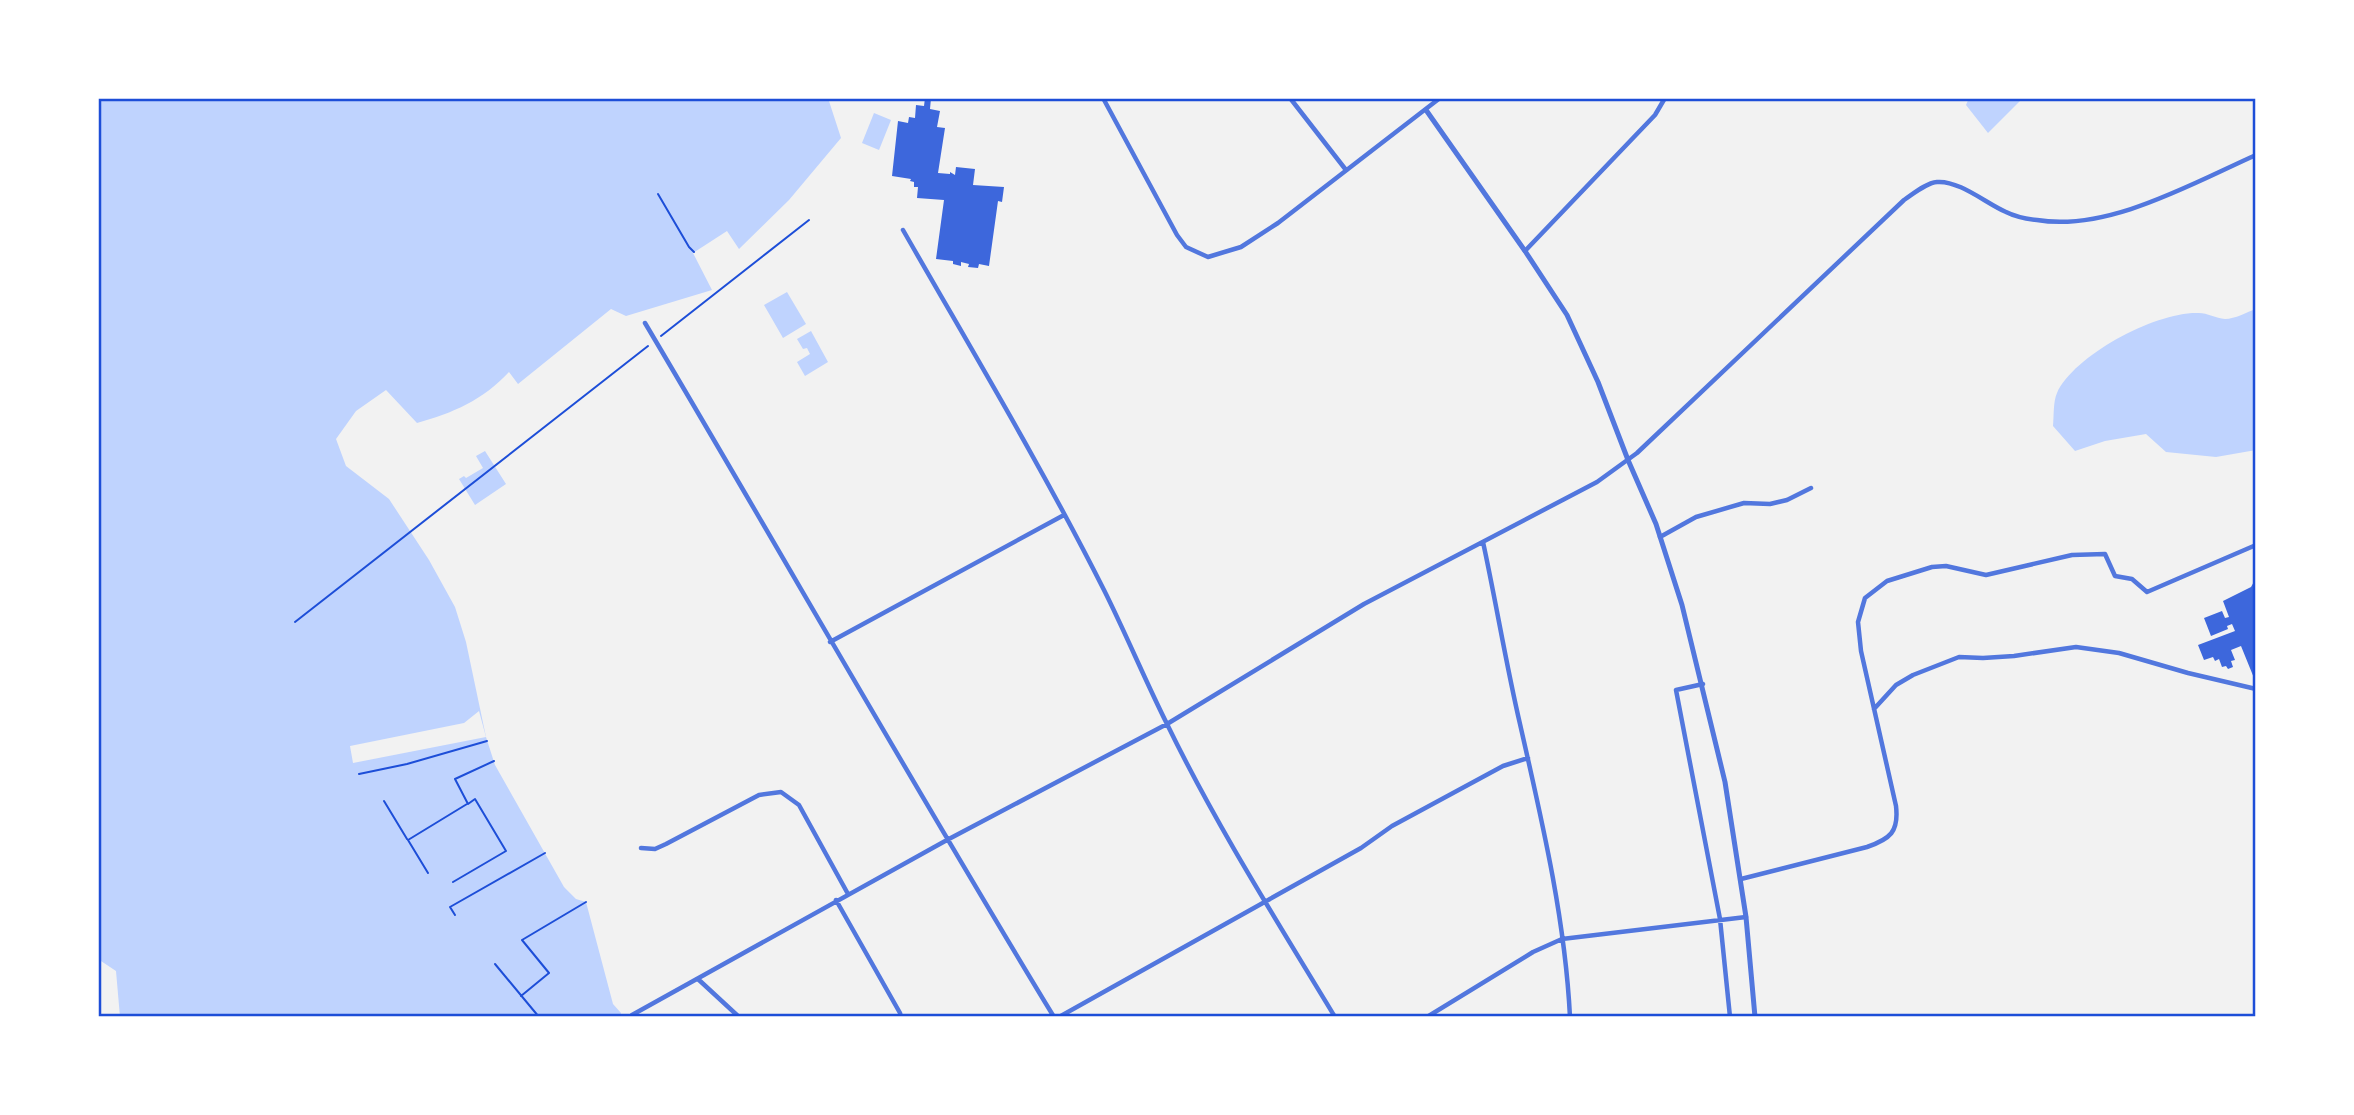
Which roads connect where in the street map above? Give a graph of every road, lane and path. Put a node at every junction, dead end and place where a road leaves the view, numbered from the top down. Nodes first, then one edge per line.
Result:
1 (1103, 98) edge
2 (1290, 98) edge
3 (1440, 98) edge
4 (1665, 98) edge
5 (1426, 110) junction
6 (2256, 155) edge
7 (1346, 170) junction
8 (658, 194) dead end
9 (809, 220) dead end
10 (903, 230) dead end
11 (1525, 251) junction
12 (694, 252) dead end
13 (645, 323) dead end
14 (1628, 460) junction
15 (1811, 488) dead end
16 (1064, 515) junction
17 (1660, 537) junction
18 (1483, 542) junction
19 (2256, 545) edge
20 (295, 622) dead end
21 (830, 642) junction
22 (1703, 684) junction
23 (2256, 689) edge
24 (1874, 710) junction
25 (1167, 724) junction
26 (486, 741) dead end
27 (1528, 758) junction
28 (494, 761) dead end
29 (359, 774) dead end
30 (384, 801) dead end
31 (468, 804) junction
32 (408, 840) junction
33 (947, 840) junction
34 (641, 848) dead end
35 (545, 853) dead end
36 (428, 873) dead end
37 (1741, 879) junction
38 (453, 882) dead end
39 (848, 894) junction
40 (836, 900) junction
41 (586, 902) dead end
42 (1265, 902) junction
43 (455, 915) dead end
44 (1746, 917) junction
45 (1720, 919) junction
46 (1562, 939) junction
47 (495, 964) dead end
48 (699, 979) junction
49 (522, 996) junction
50 (632, 1015) dead end
51 (539, 1017) edge
52 (739, 1017) edge
53 (901, 1017) edge
54 (1057, 1017) edge
55 (1335, 1017) edge
56 (1427, 1017) edge
57 (1570, 1017) edge
58 (1730, 1017) edge
59 (1755, 1017) edge

1 - 7 street
2 - 7 street
3 - 5 street
4 - 11 street
5 - 7 street
5 - 11 street
6 - 14 street
8 - 12 path
9 - 20 path
10 - 16 street
11 - 14 street
13 - 21 street
14 - 17 street
14 - 18 street
15 - 17 street
16 - 21 street
16 - 25 street
17 - 22 street
18 - 25 street
18 - 27 street
19 - 24 street
21 - 33 street
22 - 37 street
22 - 45 street
23 - 24 street
24 - 37 street
25 - 33 street
25 - 42 street
26 - 29 path
27 - 42 street
27 - 46 street
28 - 31 path
30 - 32 path
31 - 32 path
31 - 38 path
32 - 36 path
33 - 39 street
33 - 54 street
34 - 39 street
35 - 43 path
37 - 44 street
39 - 40 street
40 - 48 street
40 - 53 street
41 - 49 path
42 - 54 street
42 - 55 street
44 - 45 street
44 - 59 street
45 - 46 street
45 - 58 street
46 - 56 street
46 - 57 street
47 - 49 path
48 - 50 street
48 - 52 street
49 - 51 path

